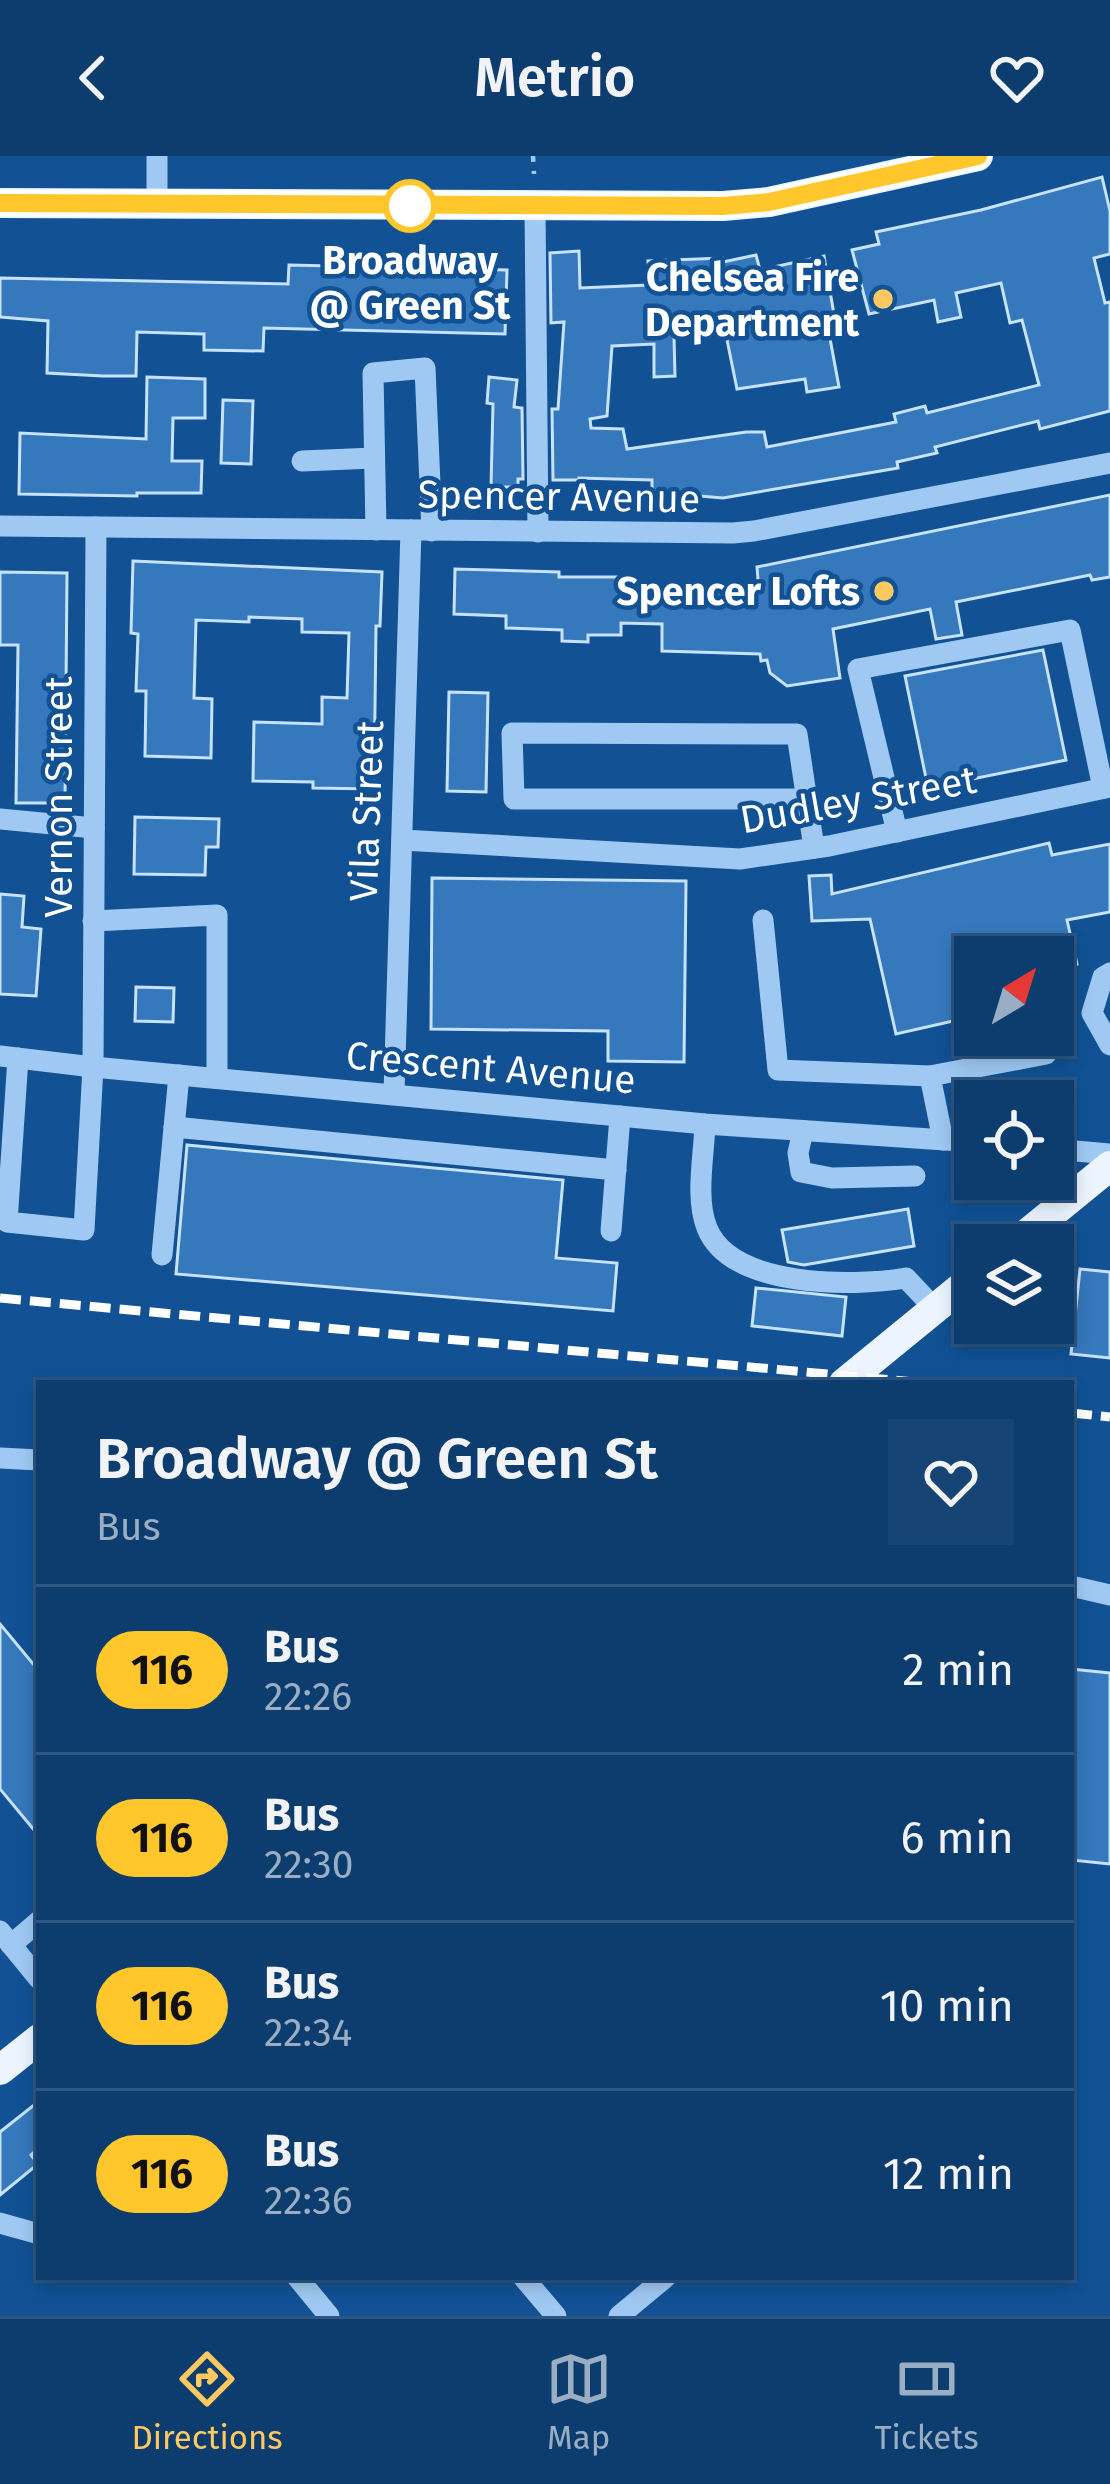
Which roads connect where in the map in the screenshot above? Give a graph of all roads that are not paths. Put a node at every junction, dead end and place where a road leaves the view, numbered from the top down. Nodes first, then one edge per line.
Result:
1 (157, 156) edge
2 (978, 156) edge
3 (0, 203) edge
4 (157, 204) junction
5 (535, 206) junction
6 (374, 458) junction
7 (302, 461) dead end
8 (1110, 463) edge
9 (0, 526) edge
10 (96, 527) junction
11 (376, 530) junction
12 (422, 531) junction
13 (538, 532) junction
14 (1106, 788) edge
15 (807, 799) junction
16 (0, 819) edge
17 (94, 828) junction
18 (897, 832) junction
19 (402, 840) junction
20 (814, 848) junction
21 (763, 920) dead end
22 (93, 921) junction
23 (1110, 974) edge
24 (1110, 1045) edge
25 (1035, 1056) edge
26 (9, 1057) edge
27 (92, 1067) junction
28 (179, 1075) junction
29 (930, 1076) junction
30 (217, 1078) junction
31 (394, 1094) junction
32 (620, 1116) junction
33 (705, 1124) junction
34 (174, 1126) junction
35 (803, 1130) junction
36 (943, 1140) junction
37 (954, 1141) edge
38 (1074, 1151) edge
39 (1110, 1154) edge
40 (1110, 1166) edge
41 (616, 1169) junction
42 (915, 1176) dead end
43 (1039, 1224) edge
44 (611, 1231) dead end
45 (162, 1255) dead end
46 (954, 1293) edge
47 (934, 1309) junction
48 (848, 1380) edge
49 (0, 1458) edge
50 (36, 1460) edge
51 (1074, 1587) edge
52 (1110, 1595) edge
53 (36, 1923) edge
54 (7, 1947) edge
55 (36, 1976) edge
56 (36, 2041) edge
57 (0, 2071) edge
58 (0, 2223) edge
59 (36, 2233) edge
60 (299, 2280) edge
61 (526, 2280) edge
62 (662, 2280) edge
63 (329, 2316) edge
64 (556, 2316) edge
65 (620, 2316) edge

1 - 4 street
2 - 5 main road
3 - 4 main road
4 - 5 main road
5 - 13 street
6 - 7 street
6 - 11 street
6 - 12 street, Vila Street
8 - 13 street, Spencer Avenue
9 - 10 street, Spencer Avenue
10 - 11 street, Spencer Avenue
10 - 17 street, Vernon Street
11 - 12 street, Spencer Avenue
12 - 13 street, Spencer Avenue
12 - 19 street, Vila Street
14 - 18 street, Dudley Street
14 - 18 street
15 - 15 street
15 - 20 street
16 - 17 street
17 - 22 street, Vernon Street
18 - 20 street, Dudley Street
19 - 20 street, Dudley Street
19 - 31 street, Vila Street
21 - 29 street
22 - 27 street, Vernon Street
22 - 30 street
23 - 24 street
25 - 29 street
26 - 27 street, Crescent Avenue
26 - 27 street, Vernon Street
27 - 28 street, Crescent Avenue
28 - 30 street, Crescent Avenue
28 - 34 street
29 - 36 street
30 - 31 street, Crescent Avenue
31 - 32 street, Crescent Avenue
32 - 33 street, Crescent Avenue
32 - 41 street
33 - 35 street, Crescent Avenue
33 - 47 street
34 - 41 street
34 - 45 street
35 - 36 street, Crescent Avenue
35 - 42 street
36 - 37 street, Crescent Avenue
38 - 39 street
40 - 43 main road
41 - 44 street
46 - 47 main road
47 - 48 main road
49 - 50 street
51 - 52 street
53 - 54 street
54 - 55 street
56 - 57 main road
58 - 59 street
60 - 63 street
61 - 64 street
62 - 65 street

